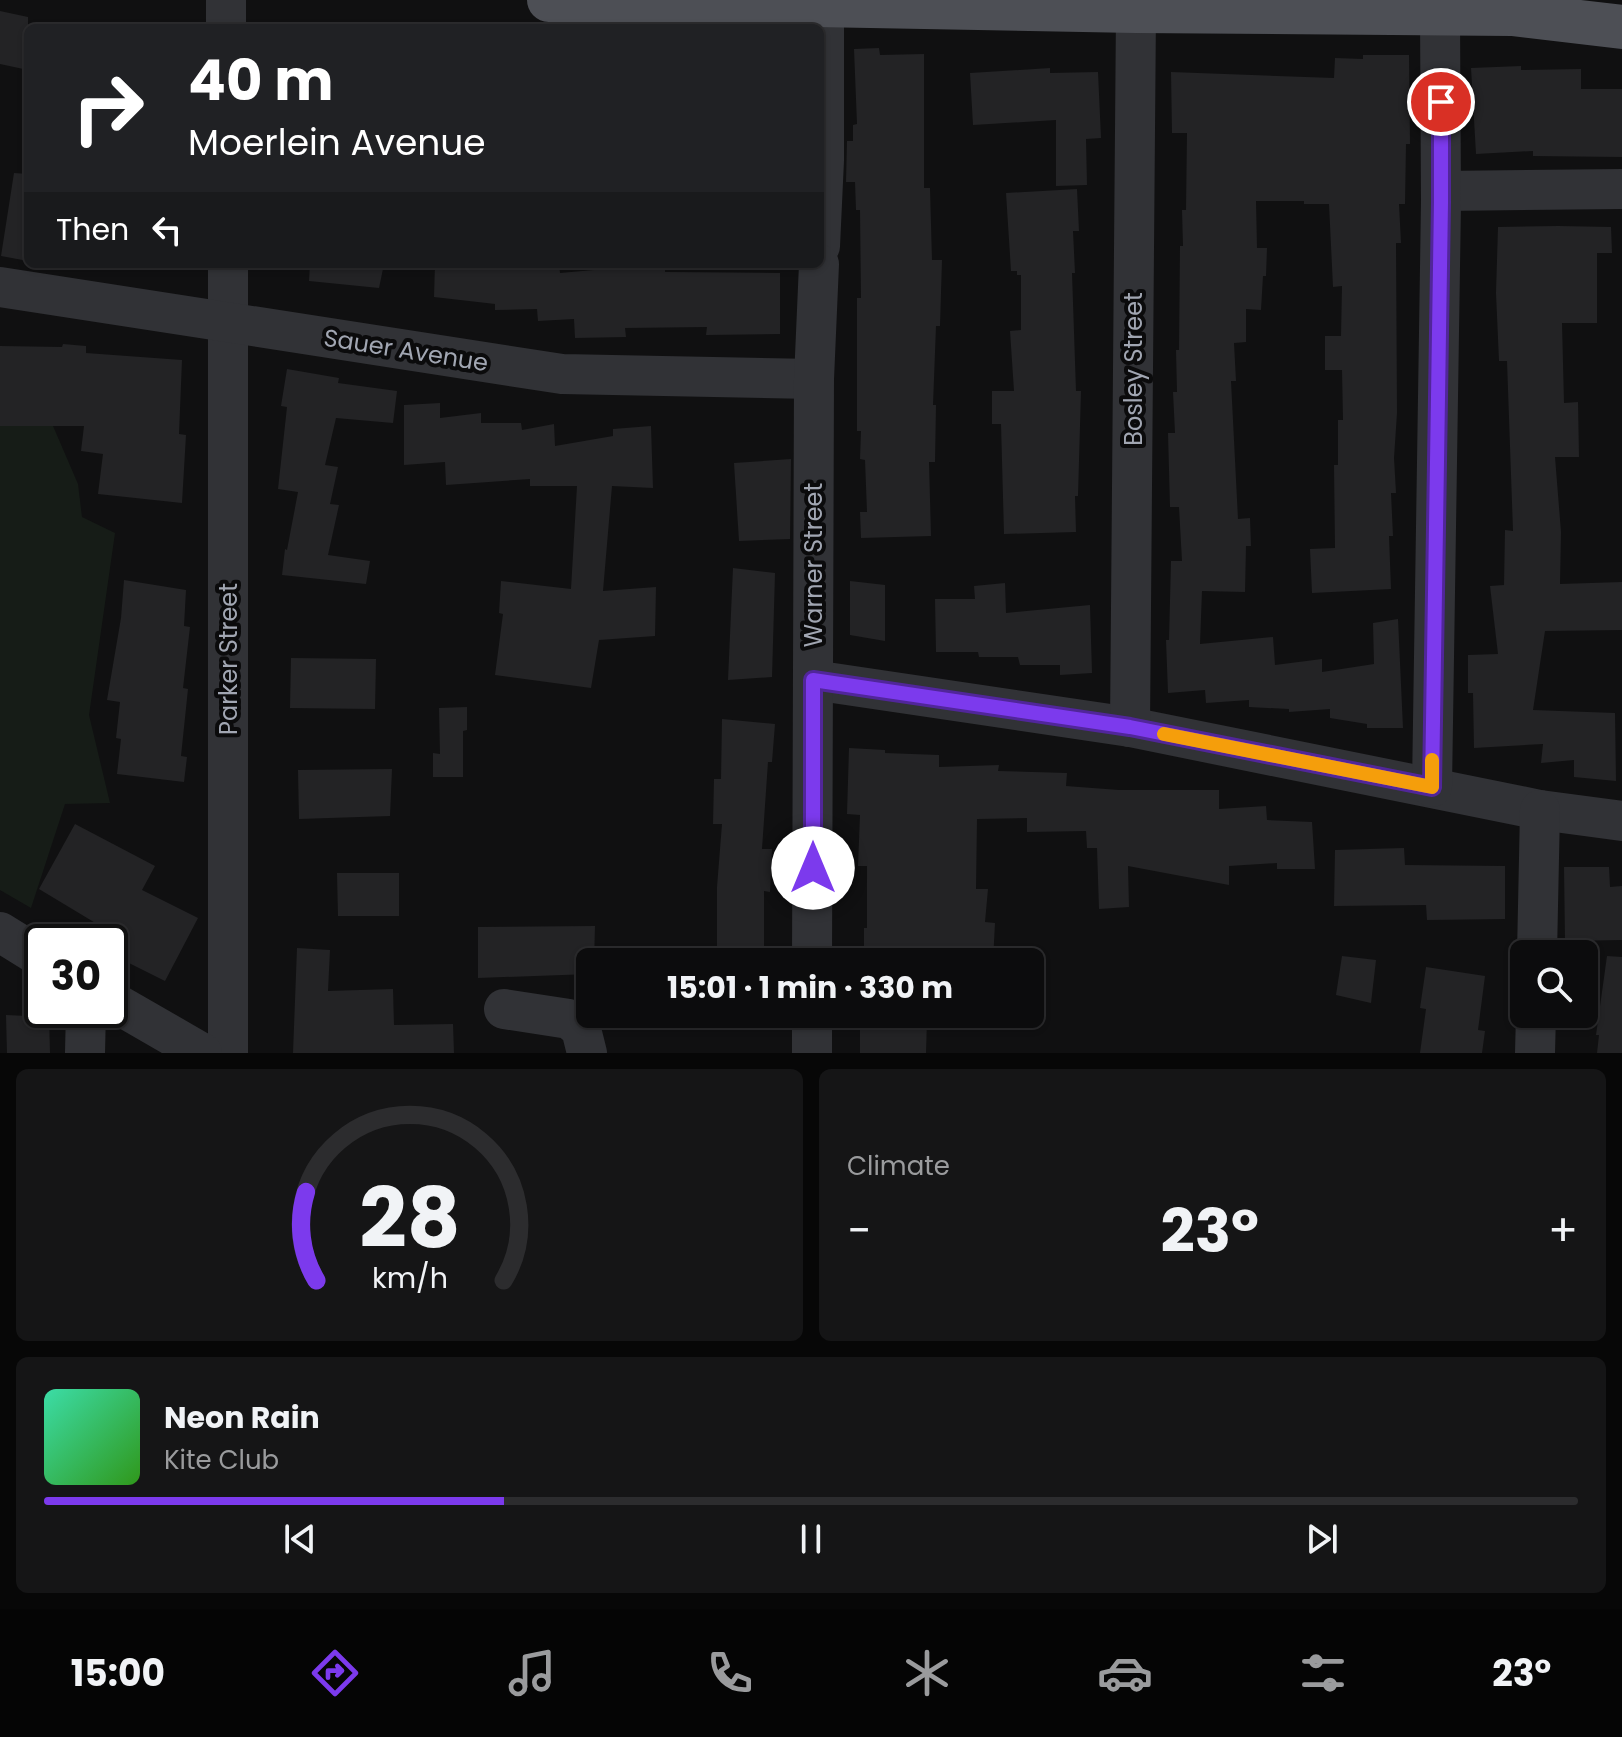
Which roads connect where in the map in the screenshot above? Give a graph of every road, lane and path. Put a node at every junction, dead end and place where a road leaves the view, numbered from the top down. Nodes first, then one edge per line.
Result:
1 (226, 0) edge
2 (549, 0) edge
3 (824, 2) edge
4 (1136, 11) junction
5 (1440, 14) junction
6 (226, 24) edge
7 (824, 24) edge
8 (824, 24) edge
9 (1622, 27) edge
10 (824, 160) edge
11 (1622, 189) edge
12 (1441, 191) junction
13 (228, 268) edge
14 (819, 268) edge
15 (0, 287) edge
16 (228, 322) junction
17 (814, 379) junction
18 (813, 680) junction
19 (1130, 727) junction
20 (1432, 787) junction
21 (1540, 810) junction
22 (1622, 821) edge
23 (0, 932) edge
24 (1537, 940) edge
25 (24, 947) edge
26 (812, 948) edge
27 (504, 1009) dead end
28 (128, 1010) edge
29 (86, 1028) edge
30 (812, 1028) edge
31 (1536, 1028) edge
32 (85, 1053) edge
33 (202, 1053) edge
34 (228, 1053) edge
35 (587, 1053) edge
36 (812, 1053) edge
37 (1535, 1053) edge

1 - 6 street
2 - 3 main road
3 - 4 main road
3 - 8 street
4 - 5 main road
4 - 19 street, Bosley Street
5 - 9 main road
5 - 12 street
7 - 10 street
11 - 12 street
12 - 20 street
13 - 16 street, Parker Street
14 - 17 street, Warner Street
15 - 16 street, Sauer Avenue
16 - 17 street, Sauer Avenue
16 - 34 street, Parker Street
17 - 18 street, Warner Street
18 - 19 street
18 - 26 street, Warner Street
19 - 20 street
20 - 21 street
21 - 22 street
21 - 24 street
23 - 25 street
27 - 35 street
28 - 33 street
29 - 32 street
30 - 36 street
31 - 37 street

